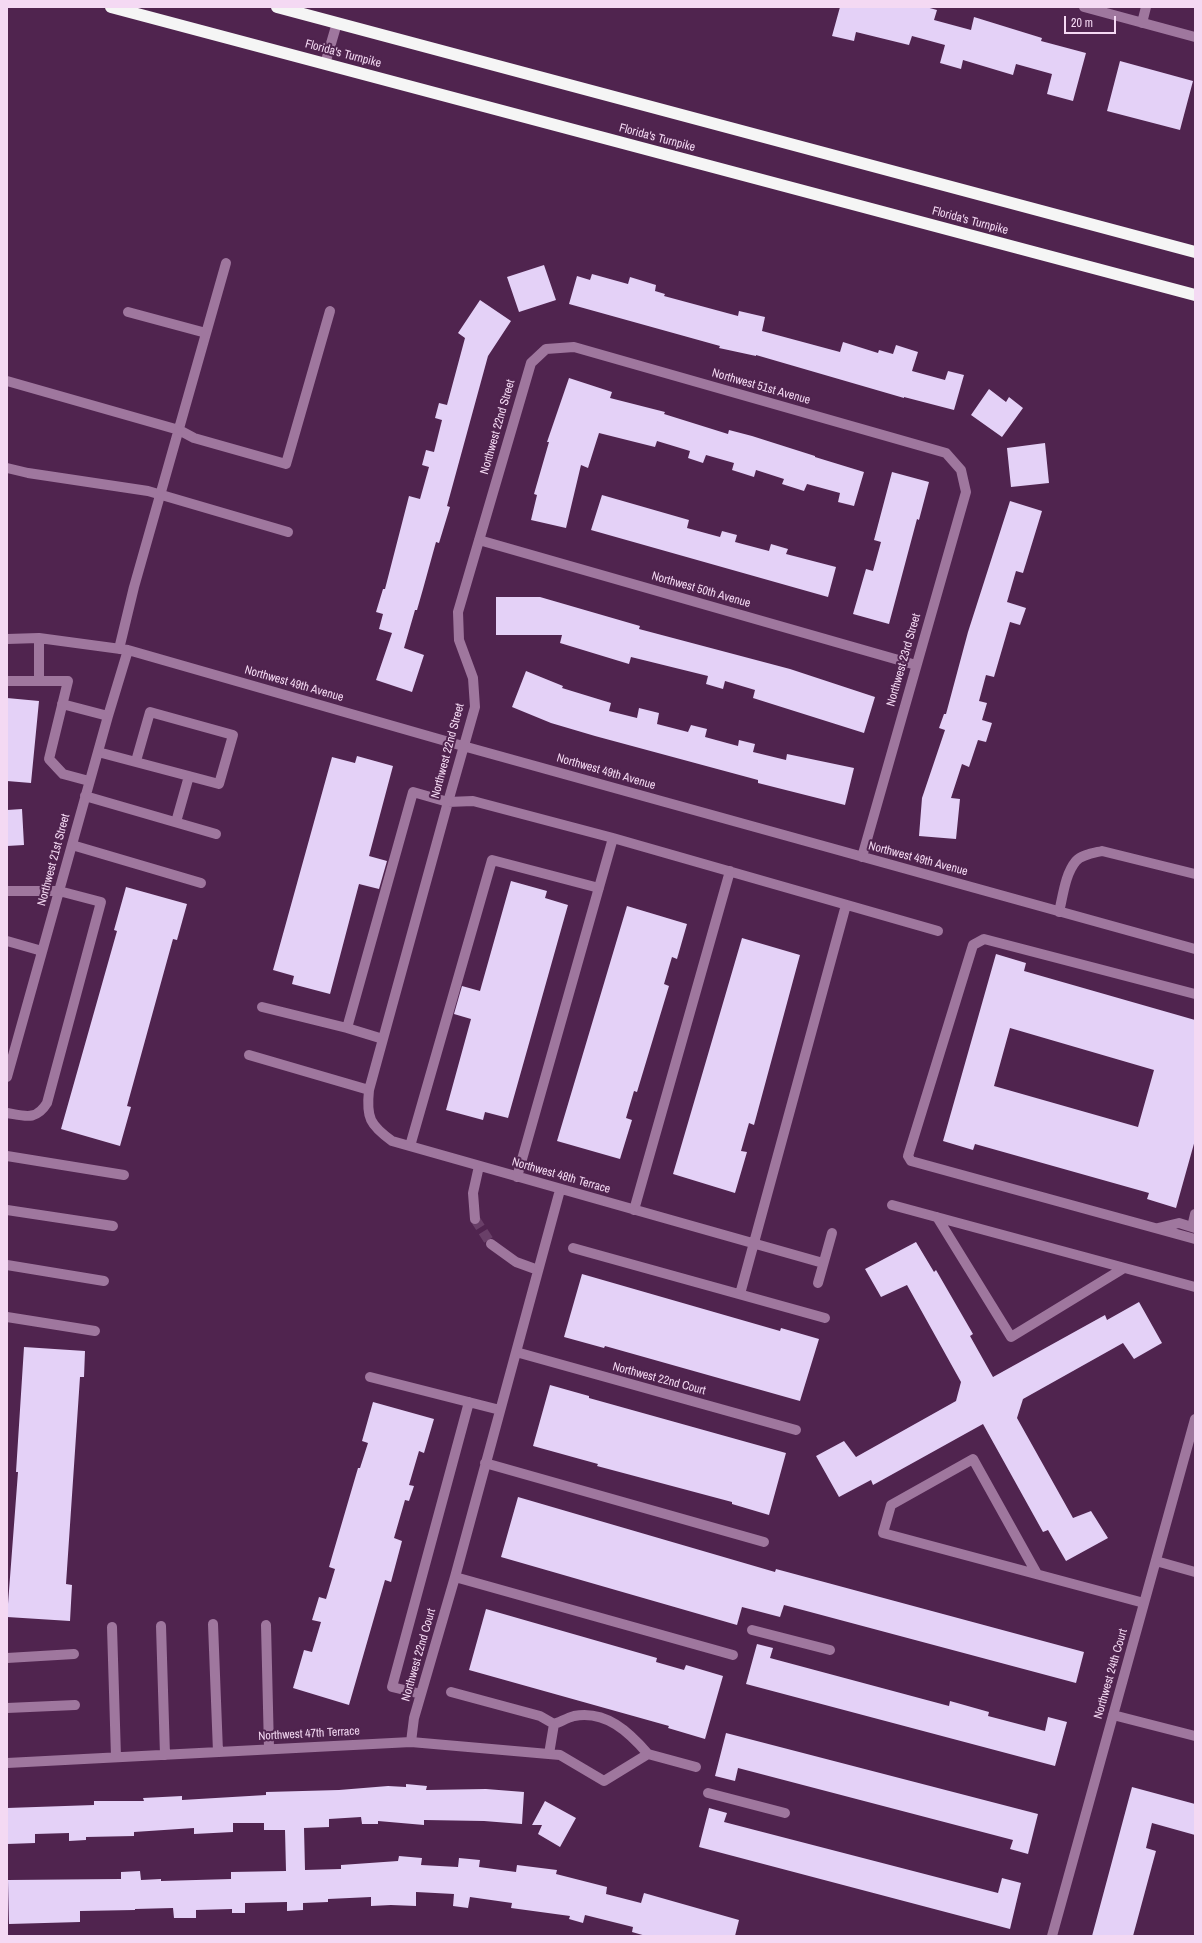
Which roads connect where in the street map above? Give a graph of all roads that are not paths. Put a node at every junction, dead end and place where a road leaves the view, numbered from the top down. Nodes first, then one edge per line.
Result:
1 (111, 7) edge
2 (277, 7) edge
3 (1084, 7) edge
4 (1146, 7) edge
5 (337, 23) junction
6 (1142, 23) junction
7 (1195, 37) edge
8 (325, 64) junction
9 (1195, 252) edge
10 (226, 263) dead end
11 (1195, 295) edge
12 (330, 311) dead end
13 (128, 312) dead end
14 (206, 333) junction
15 (546, 349) joint
16 (7, 381) edge
17 (179, 430) junction
18 (7, 468) edge
19 (962, 470) joint
20 (161, 495) junction
21 (288, 532) dead end
22 (479, 540) junction
23 (39, 638) junction
24 (7, 639) edge
25 (124, 650) junction
26 (916, 665) junction
27 (7, 681) edge
28 (39, 681) junction
29 (62, 704) junction
30 (108, 716) junction
31 (463, 746) junction
32 (98, 752) junction
33 (136, 762) junction
34 (189, 776) junction
35 (89, 781) junction
36 (85, 796) junction
37 (448, 802) junction
38 (176, 822) junction
39 (216, 834) dead end
40 (613, 838) junction
41 (72, 845) junction
42 (862, 857) junction
43 (730, 871) junction
44 (1195, 874) edge
45 (201, 883) dead end
46 (599, 888) junction
47 (7, 891) edge
48 (59, 891) junction
49 (846, 905) junction
50 (1059, 912) junction
51 (938, 931) dead end
52 (7, 941) edge
53 (1195, 949) edge
54 (42, 951) junction
55 (1195, 994) edge
56 (262, 1006) dead end
57 (347, 1028) junction
58 (383, 1039) junction
59 (11, 1049) edge
60 (249, 1056) dead end
61 (7, 1077) edge
62 (369, 1090) junction
63 (7, 1113) edge
64 (370, 1120) joint
65 (410, 1146) junction
66 (7, 1156) edge
67 (479, 1166) junction
68 (124, 1175) dead end
69 (517, 1177) junction
70 (560, 1190) junction
71 (892, 1205) dead end
72 (7, 1210) edge
73 (634, 1210) junction
74 (1195, 1214) edge
75 (937, 1217) junction
76 (475, 1219) tunnel mouth
77 (113, 1226) dead end
78 (1193, 1227) edge
79 (1157, 1229) junction
80 (832, 1233) dead end
81 (1195, 1239) edge
82 (492, 1244) tunnel mouth
83 (753, 1244) junction
84 (573, 1248) dead end
85 (823, 1263) junction
86 (7, 1265) edge
87 (1124, 1268) junction
88 (538, 1270) junction
89 (104, 1281) dead end
90 (818, 1283) dead end
91 (1195, 1287) edge
92 (740, 1294) junction
93 (7, 1317) edge
94 (825, 1318) dead end
95 (95, 1331) dead end
96 (516, 1352) junction
97 (370, 1377) dead end
98 (469, 1402) junction
99 (500, 1410) junction
100 (1195, 1419) edge
101 (796, 1430) dead end
102 (485, 1463) junction
103 (764, 1542) dead end
104 (1156, 1561) junction
105 (1195, 1572) edge
106 (1037, 1574) junction
107 (455, 1577) junction
108 (1144, 1603) junction
109 (213, 1624) dead end
110 (266, 1625) dead end
111 (161, 1626) dead end
112 (112, 1627) dead end
113 (752, 1630) dead end
114 (830, 1650) dead end
115 (74, 1654) dead end
116 (733, 1656) dead end
117 (7, 1658) edge
118 (451, 1692) dead end
119 (420, 1694) junction
120 (75, 1705) dead end
121 (7, 1708) edge
122 (1113, 1715) junction
123 (554, 1724) junction
124 (1195, 1736) edge
125 (411, 1742) junction
126 (269, 1749) junction
127 (218, 1752) junction
128 (549, 1754) junction
129 (648, 1754) junction
130 (165, 1755) junction
131 (116, 1757) junction
132 (7, 1763) edge
133 (696, 1767) dead end
134 (708, 1793) dead end
135 (785, 1814) dead end
136 (1052, 1936) edge

1 - 8 highway, Florida's Turnpike
2 - 5 highway
3 - 6 street
4 - 6 street
5 - 8 street
5 - 9 highway
6 - 7 street
8 - 11 highway, Florida's Turnpike
10 - 14 street, Northwest 21st Street
12 - 17 street
13 - 14 street
14 - 17 street, Northwest 21st Street
15 - 19 street, Northwest 51st Avenue
15 - 22 street, Northwest 22nd Street
16 - 17 street
17 - 20 street, Northwest 21st Street
18 - 20 street
19 - 26 street, Northwest 23rd Street
20 - 21 street
20 - 25 street, Northwest 21st Street
22 - 26 street, Northwest 50th Avenue
22 - 31 street, Northwest 22nd Street
23 - 24 street, Northwest 49th Avenue
23 - 25 street, Northwest 49th Avenue
23 - 28 street
25 - 30 street, Northwest 21st Street
25 - 31 street, Northwest 49th Avenue
26 - 42 street, Northwest 23rd Street
27 - 28 street
28 - 29 street
29 - 30 street
29 - 35 street
30 - 32 street, Northwest 21st Street
31 - 37 street, Northwest 22nd Street
31 - 42 street, Northwest 49th Avenue
32 - 33 street
32 - 35 street, Northwest 21st Street
33 - 34 street
33 - 34 street
34 - 38 street
35 - 36 street, Northwest 21st Street
36 - 38 street
36 - 41 street, Northwest 21st Street
37 - 40 street
37 - 57 street
37 - 58 street, Northwest 22nd Street
38 - 39 street
40 - 43 street
40 - 46 street
41 - 45 street
41 - 48 street, Northwest 21st Street
42 - 50 street, Northwest 49th Avenue
43 - 49 street
43 - 73 street
44 - 50 street
46 - 65 street
46 - 69 street
47 - 48 street
48 - 54 street, Northwest 21st Street
48 - 63 street
49 - 51 street
49 - 83 street
50 - 53 street, Northwest 49th Avenue
52 - 54 street
54 - 59 street, Northwest 21st Street
55 - 79 street
56 - 57 street
57 - 58 street
58 - 62 street, Northwest 22nd Street
59 - 61 street, Northwest 21st Street
60 - 62 street
62 - 64 street, Northwest 22nd Street
64 - 65 street, Northwest 48th Terrace
65 - 67 street, Northwest 48th Terrace
66 - 68 street
67 - 69 street, Northwest 48th Terrace
67 - 76 street
69 - 70 street, Northwest 48th Terrace
70 - 73 street, Northwest 48th Terrace
70 - 88 street, Northwest 22nd Court
71 - 75 street
72 - 77 street
73 - 83 street, Northwest 48th Terrace
74 - 78 street
75 - 87 street
75 - 87 street
78 - 79 street
79 - 81 street
80 - 85 street
82 - 88 street
83 - 85 street, Northwest 48th Terrace
83 - 92 street
84 - 92 street
85 - 90 street
86 - 89 street
87 - 91 street
88 - 96 street, Northwest 22nd Court
92 - 94 street
93 - 95 street
96 - 99 street, Northwest 22nd Court
96 - 101 street, Northwest 22nd Court
97 - 98 street
98 - 99 street
98 - 119 street
99 - 102 street, Northwest 22nd Court
100 - 104 street, Northwest 24th Court
102 - 103 street
102 - 107 street, Northwest 22nd Court
104 - 105 street
104 - 108 street, Northwest 24th Court
106 - 106 street
106 - 108 street
107 - 116 street
107 - 119 street, Northwest 22nd Court
108 - 122 street, Northwest 24th Court
109 - 127 street
110 - 126 street
111 - 130 street
112 - 131 street
113 - 114 street
115 - 117 street
118 - 123 street
119 - 125 street, Northwest 22nd Court
120 - 121 street
122 - 124 street
122 - 136 street, Northwest 24th Court
123 - 128 street
123 - 129 street
125 - 126 street, Northwest 47th Terrace
125 - 128 street, Northwest 47th Terrace
126 - 127 street, Northwest 47th Terrace
127 - 130 street, Northwest 47th Terrace
128 - 129 street, Northwest 47th Terrace
129 - 133 street
130 - 131 street, Northwest 47th Terrace
131 - 132 street, Northwest 47th Terrace
134 - 135 street

